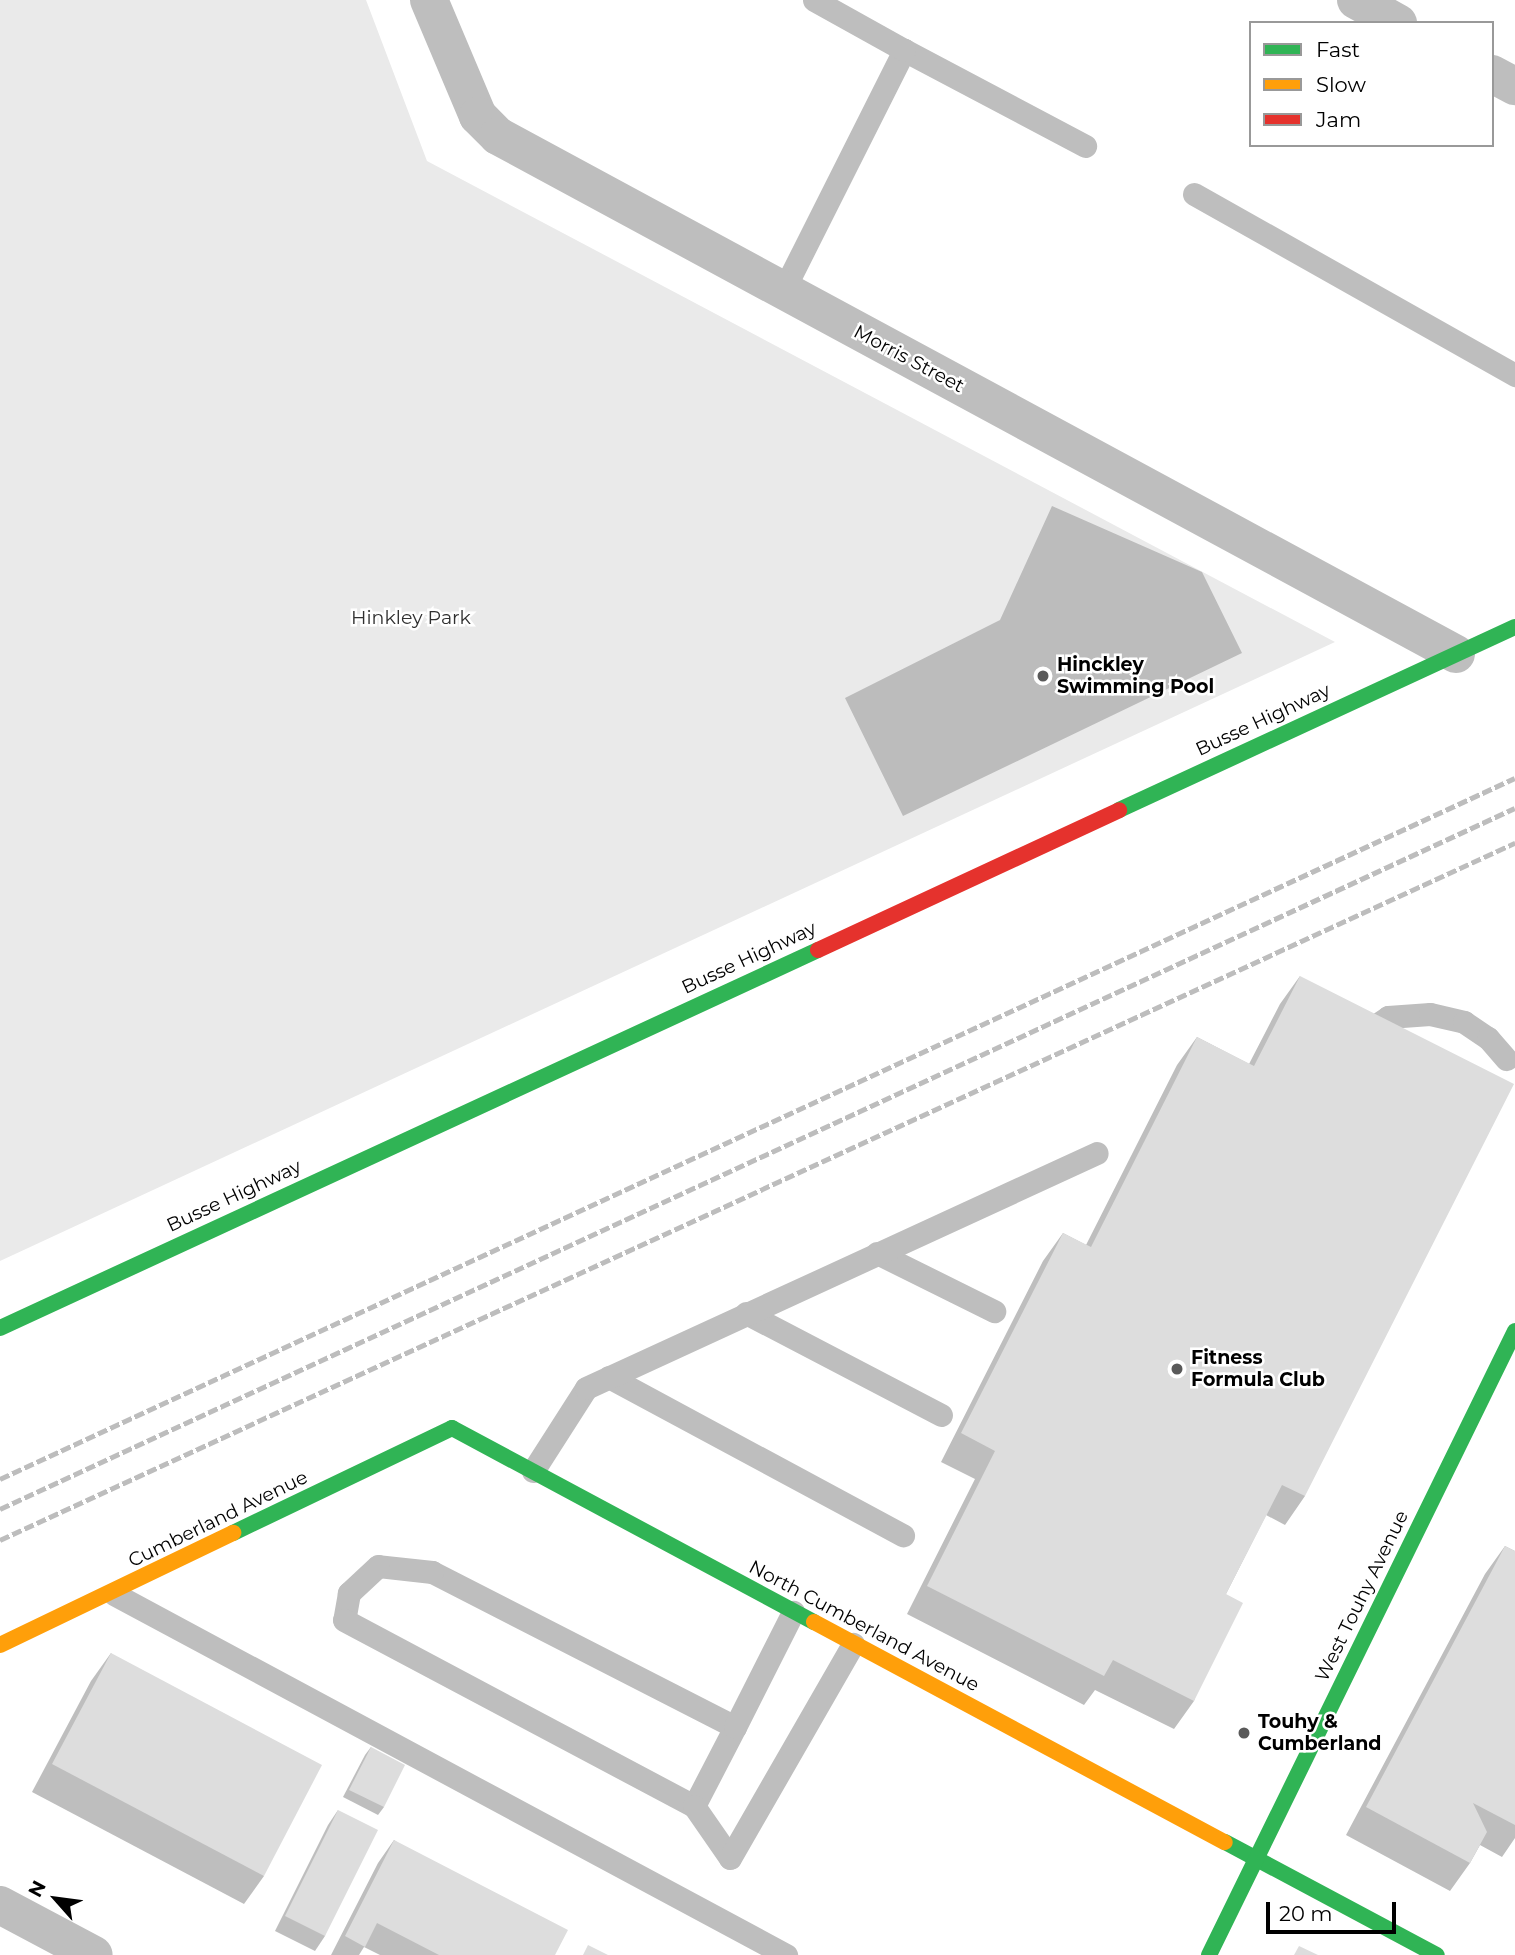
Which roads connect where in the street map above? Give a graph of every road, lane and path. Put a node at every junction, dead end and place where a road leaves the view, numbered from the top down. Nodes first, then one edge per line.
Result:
1 (429, 0) edge
2 (814, 0) edge
3 (1356, 0) edge
4 (1394, 21) edge
5 (904, 50) junction
6 (1494, 75) edge
7 (1515, 86) edge
8 (1085, 146) dead end
9 (1194, 194) dead end
10 (783, 291) junction
11 (1515, 375) edge
12 (1515, 627) edge
13 (1456, 654) junction
14 (1353, 1041) edge
15 (1512, 1064) edge
16 (1097, 1153) dead end
17 (877, 1253) junction
18 (994, 1311) dead end
19 (746, 1313) junction
20 (0, 1328) edge
21 (1515, 1331) edge
22 (609, 1377) junction
23 (941, 1415) dead end
24 (452, 1427) joint
25 (533, 1471) junction
26 (903, 1535) dead end
27 (114, 1594) junction
28 (793, 1612) junction
29 (853, 1644) junction
30 (0, 1645) edge
31 (735, 1727) junction
32 (694, 1806) junction
33 (1256, 1861) junction
34 (0, 1905) edge
35 (94, 1955) edge
36 (786, 1955) edge
37 (1209, 1955) edge
38 (1437, 1955) edge

1 - 10 street, Morris Street
2 - 5 lane
3 - 4 street
5 - 8 lane
5 - 10 lane
6 - 7 street
9 - 11 lane
10 - 13 street, Morris Street
12 - 13 main road, Busse Highway
13 - 20 main road, Busse Highway
14 - 15 lane
16 - 17 lane
17 - 18 lane
17 - 19 lane
19 - 22 lane
19 - 23 lane
21 - 33 main road, West Touhy Avenue
22 - 25 lane
22 - 26 lane
24 - 25 main road, North Cumberland Avenue
24 - 27 main road, Cumberland Avenue
25 - 28 main road, North Cumberland Avenue
27 - 30 main road, Cumberland Avenue
27 - 36 lane
28 - 29 main road, North Cumberland Avenue
28 - 31 lane
29 - 32 lane
29 - 33 main road, North Cumberland Avenue
31 - 32 lane
31 - 32 lane
33 - 37 main road, West Touhy Avenue
33 - 38 main road, North Cumberland Avenue
34 - 35 street

